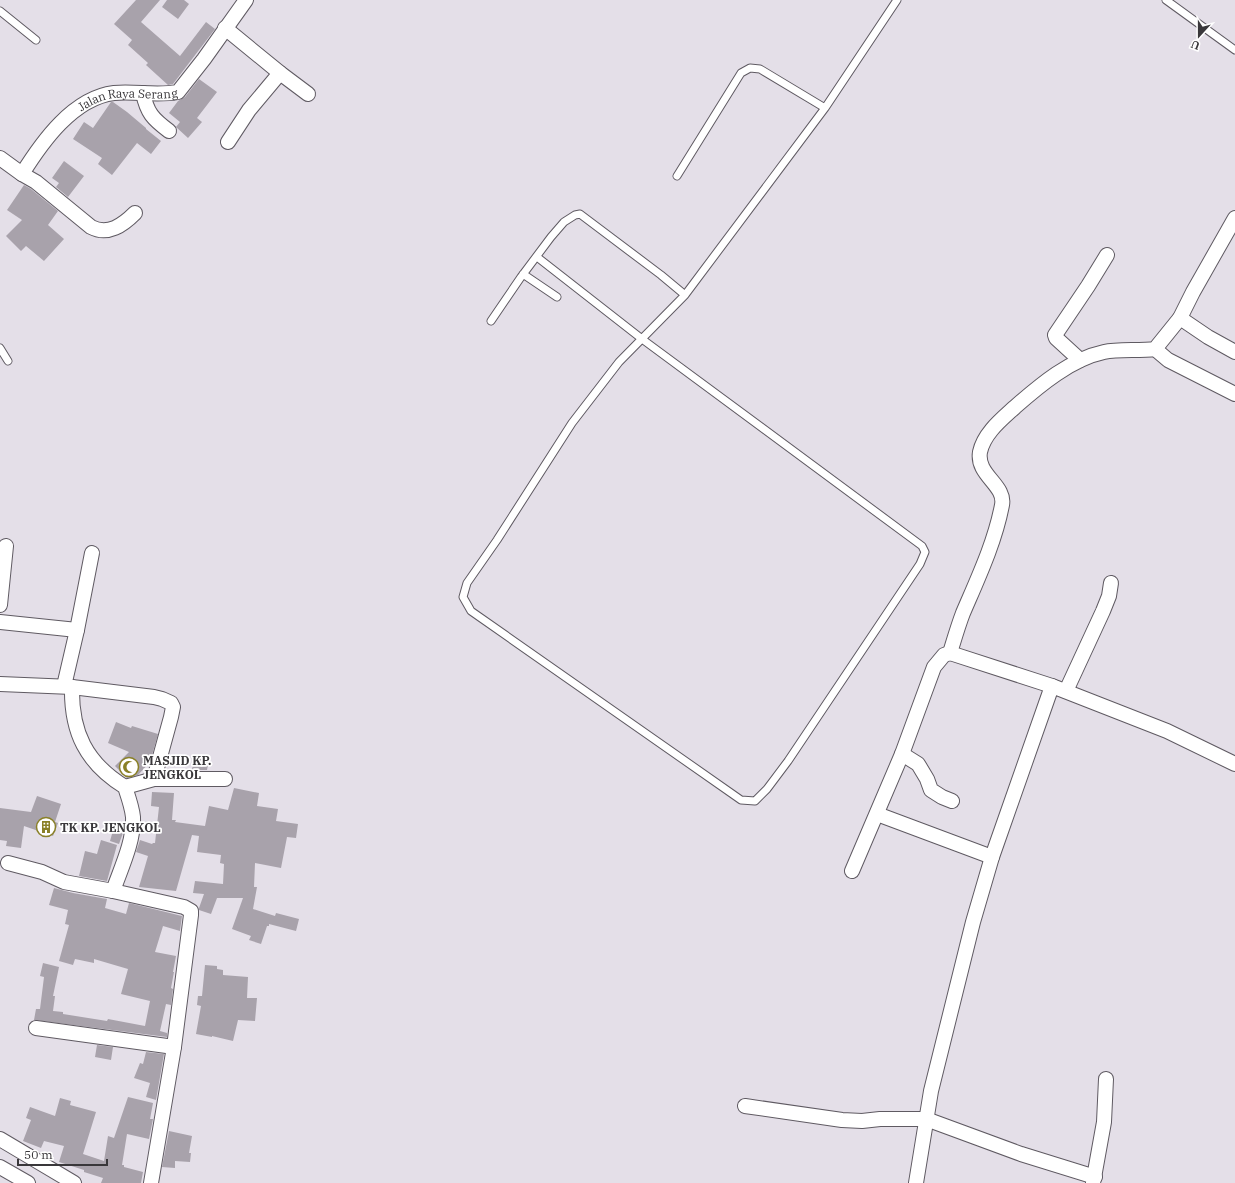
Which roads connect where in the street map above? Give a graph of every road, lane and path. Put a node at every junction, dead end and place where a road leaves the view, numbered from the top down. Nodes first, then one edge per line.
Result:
1 (246, 0) edge
2 (898, 0) edge
3 (1166, 0) edge
4 (0, 11) edge
5 (225, 28) junction
6 (36, 40) dead end
7 (1235, 50) edge
8 (280, 73) junction
9 (143, 93) junction
10 (308, 94) dead end
11 (825, 108) junction
12 (168, 131) dead end
13 (228, 142) dead end
14 (0, 158) edge
15 (22, 174) junction
16 (677, 176) dead end
17 (135, 213) dead end
18 (1235, 218) edge
19 (1107, 255) dead end
20 (537, 257) junction
21 (523, 274) junction
22 (685, 295) junction
23 (557, 297) dead end
24 (1180, 318) junction
25 (491, 321) dead end
26 (642, 339) junction
27 (0, 348) edge
28 (1155, 349) junction
29 (1235, 352) edge
30 (1080, 360) junction
31 (8, 361) dead end
32 (1235, 394) edge
33 (6, 546) dead end
34 (92, 553) dead end
35 (1111, 583) dead end
36 (0, 605) edge
37 (0, 622) edge
38 (77, 630) junction
39 (950, 653) junction
40 (0, 684) edge
41 (68, 686) junction
42 (1052, 686) junction
43 (1066, 691) junction
44 (902, 754) junction
45 (1235, 764) edge
46 (154, 779) junction
47 (225, 779) dead end
48 (125, 787) junction
49 (952, 801) dead end
50 (877, 814) junction
51 (992, 858) junction
52 (8, 863) dead end
53 (852, 871) dead end
54 (113, 891) junction
55 (36, 1028) dead end
56 (174, 1047) junction
57 (1106, 1078) dead end
58 (745, 1106) dead end
59 (926, 1119) junction
60 (0, 1139) edge
61 (0, 1167) edge
62 (1094, 1180) edge
63 (28, 1183) edge
64 (74, 1183) edge
65 (151, 1183) edge
66 (916, 1183) edge

1 - 5 street, Jalan Raya Serang
2 - 11 lane
3 - 7 lane
4 - 6 lane
5 - 8 street
5 - 9 street, Jalan Raya Serang
8 - 10 street
8 - 13 street
9 - 12 street
9 - 15 street, Jalan Raya Serang
11 - 16 lane
11 - 22 lane
14 - 15 street
15 - 17 street
18 - 24 street
19 - 30 street
20 - 21 lane
20 - 22 lane
20 - 26 lane
21 - 23 lane
21 - 25 lane
22 - 26 lane
24 - 28 street
24 - 29 street
26 - 26 lane
27 - 31 lane
28 - 30 street
28 - 32 street
30 - 39 street
33 - 36 street
34 - 38 street
35 - 43 street
37 - 38 street
38 - 41 street
39 - 42 street
39 - 44 street
40 - 41 street
41 - 46 street
41 - 48 street
42 - 43 street
42 - 51 street
43 - 45 street
44 - 49 street
44 - 50 street
46 - 47 street
46 - 48 street
48 - 54 street
50 - 51 street
50 - 53 street
51 - 59 street
52 - 54 street
54 - 56 street
55 - 56 street
56 - 65 street
57 - 62 street
58 - 59 street
59 - 62 street
59 - 66 street
60 - 64 street
61 - 63 street

